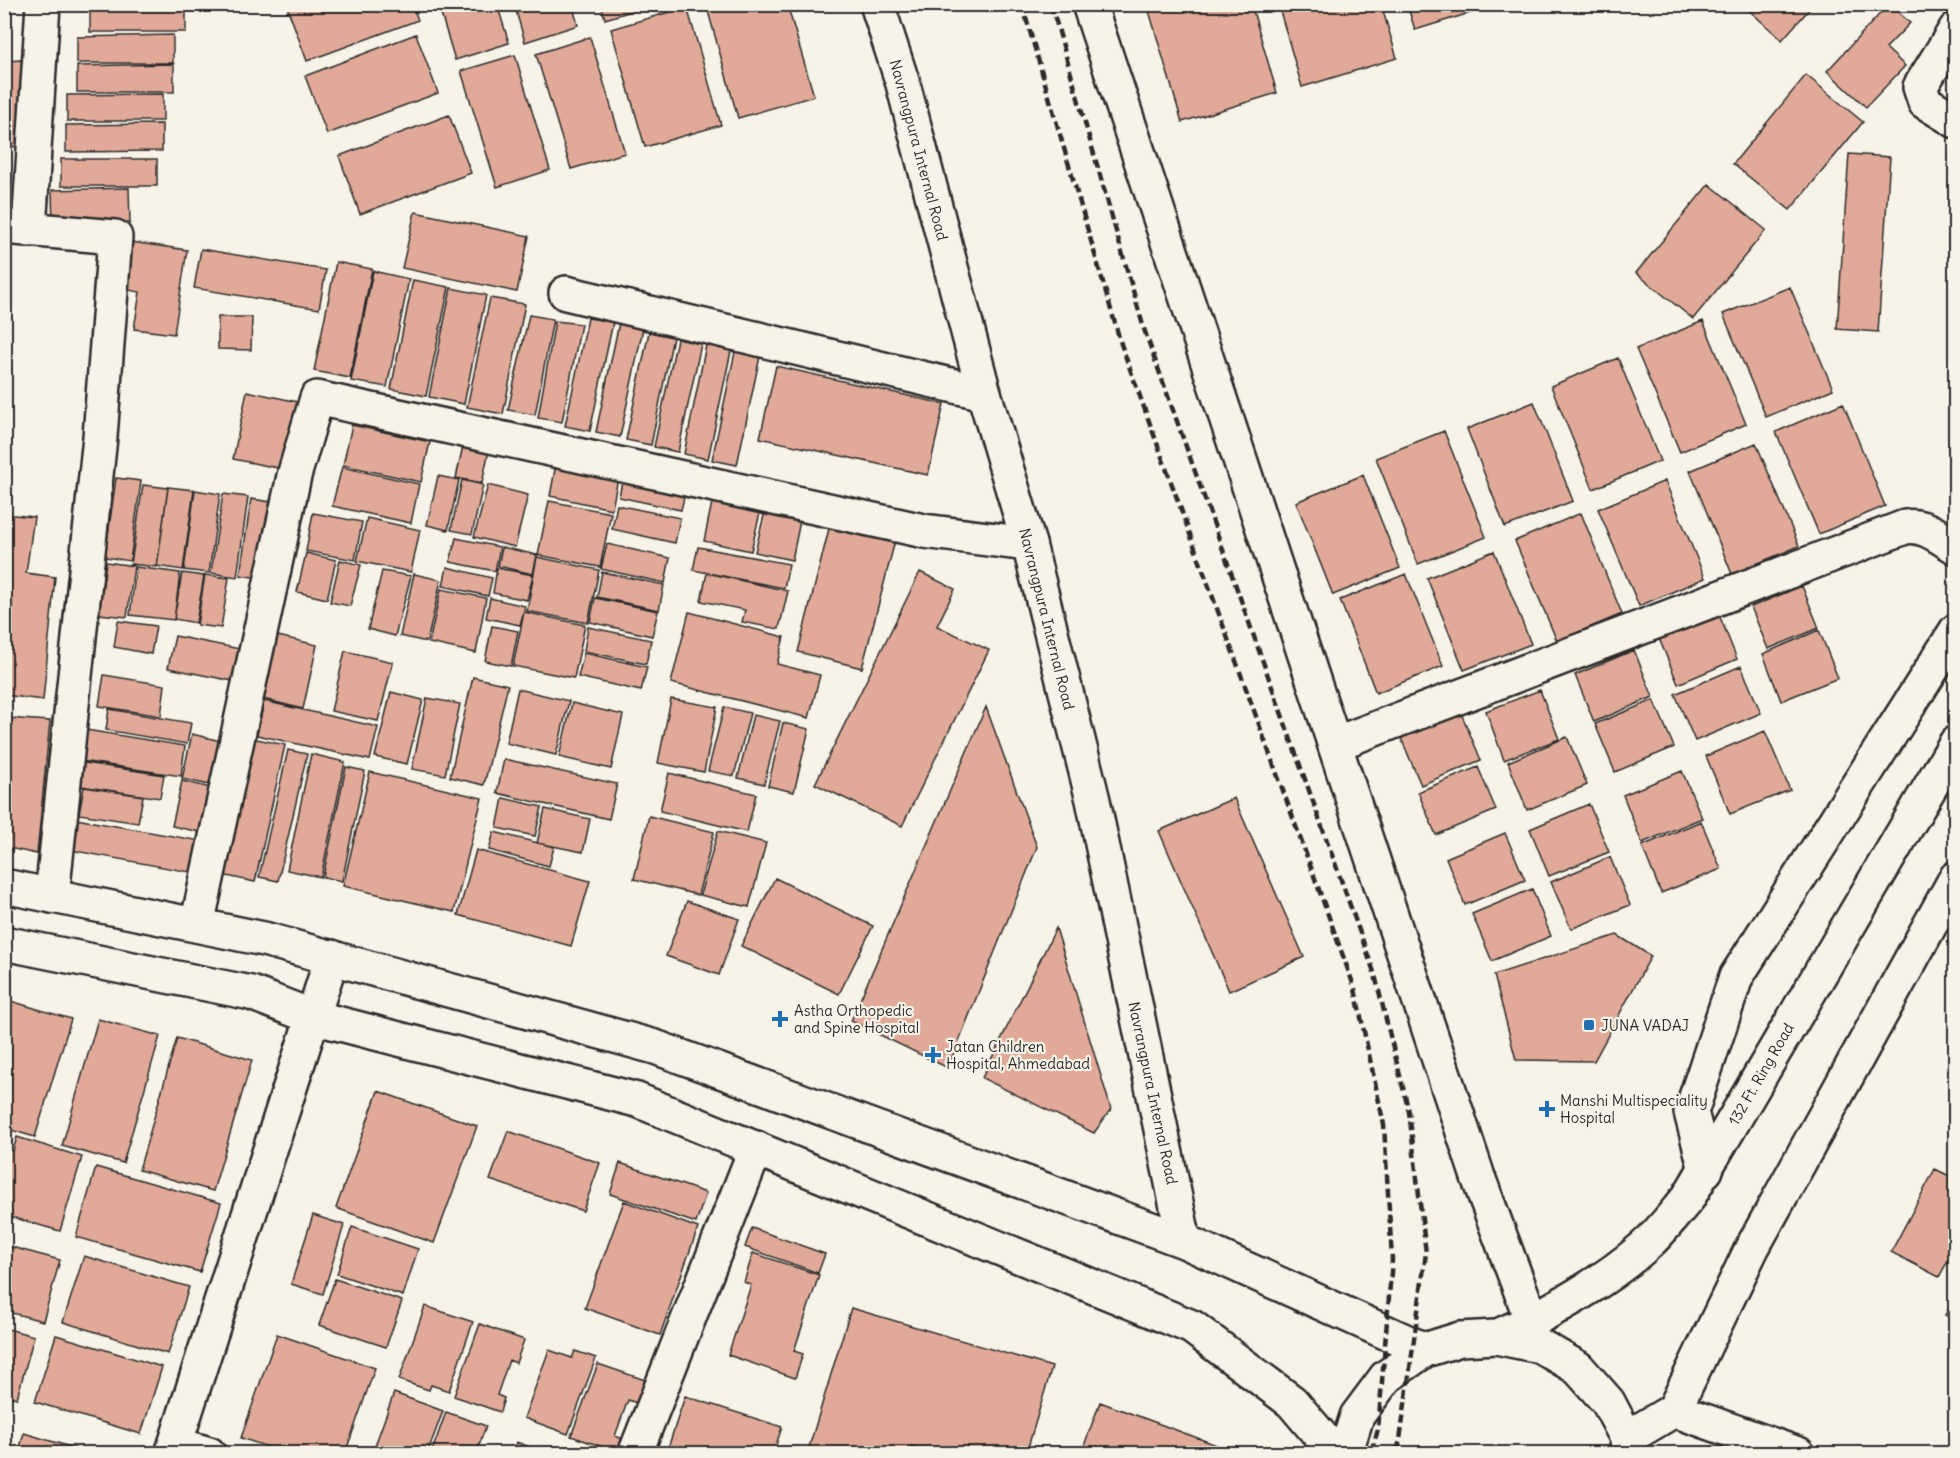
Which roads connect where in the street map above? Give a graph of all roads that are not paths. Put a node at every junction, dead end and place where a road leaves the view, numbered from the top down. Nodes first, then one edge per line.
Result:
1 (43, 4) edge
2 (877, 4) edge
3 (1089, 4) edge
4 (1956, 29) edge
5 (1956, 121) edge
6 (17, 228) edge
7 (566, 293) dead end
8 (984, 393) junction
9 (1029, 544) junction
10 (1956, 547) edge
11 (1956, 631) edge
12 (1956, 743) edge
13 (1335, 744) junction
14 (1956, 878) edge
15 (4, 886) edge
16 (52, 896) junction
17 (197, 926) junction
18 (4, 943) edge
19 (332, 957) junction
20 (313, 1017) junction
21 (756, 1148) junction
22 (1706, 1170) junction
23 (1184, 1241) junction
24 (1532, 1321) junction
25 (1496, 1337) junction
26 (1425, 1350) junction
27 (1674, 1410) junction
28 (1628, 1446) edge
29 (174, 1449) edge
30 (209, 1454) edge
31 (635, 1454) edge
32 (1336, 1454) edge
33 (1345, 1454) edge
34 (1798, 1454) edge

1 - 6 street
2 - 8 street, Navrangpura Internal Road
3 - 13 street
4 - 5 street
6 - 16 street
7 - 8 street
8 - 9 street, Navrangpura Internal Road
9 - 17 street
9 - 23 street, Navrangpura Internal Road
10 - 13 street
11 - 22 street
12 - 22 street, 132 Ft. Ring Road
13 - 24 street
14 - 27 street
15 - 16 street
16 - 17 street
17 - 19 street
18 - 20 street
19 - 20 street
19 - 23 street
20 - 21 street
20 - 29 street
21 - 31 street
21 - 32 street
22 - 24 street, 132 Ft. Ring Road
23 - 26 street
24 - 25 street, 132 Ft. Ring Road
25 - 26 street
25 - 28 street
26 - 33 street
27 - 28 street
27 - 34 street
29 - 30 street

